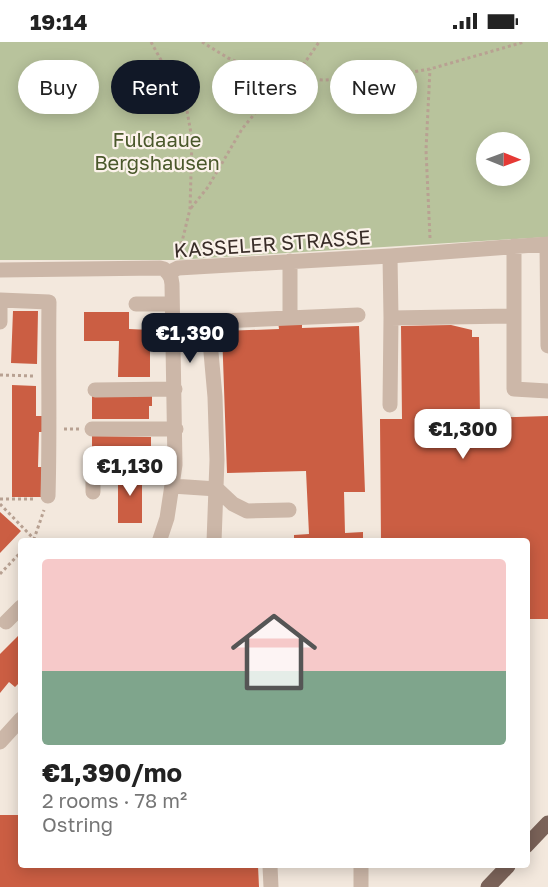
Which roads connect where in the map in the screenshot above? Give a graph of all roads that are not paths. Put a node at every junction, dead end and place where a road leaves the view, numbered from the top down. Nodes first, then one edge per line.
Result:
1 (547, 244) edge
2 (514, 246) junction
3 (390, 256) junction
4 (290, 261) junction
5 (0, 270) edge
6 (173, 271) junction
7 (548, 286) edge
8 (136, 304) dead end
9 (172, 304) junction
10 (358, 315) dead end
11 (514, 315) junction
12 (290, 317) junction
13 (391, 318) junction
14 (0, 322) edge
15 (210, 342) junction
16 (172, 343) junction
17 (548, 346) edge
18 (175, 389) junction
19 (95, 390) dead end
20 (548, 391) edge
21 (390, 405) dead end
22 (92, 429) road end
23 (176, 429) junction
24 (175, 465) junction
25 (172, 486) junction
26 (217, 489) junction
27 (93, 492) dead end
28 (44, 502) road end
29 (289, 510) dead end
30 (160, 538) edge
31 (214, 538) edge
32 (18, 610) edge
33 (6, 622) dead end
34 (18, 726) edge
35 (0, 742) edge
36 (548, 823) edge
37 (530, 842) edge
38 (270, 868) edge
39 (361, 868) edge
40 (506, 868) edge
41 (271, 887) edge
42 (361, 887) edge
43 (488, 887) edge

1 - 2 street, KASSELER STRASSE
1 - 7 street
2 - 3 street, KASSELER STRASSE
2 - 11 street
3 - 4 street, KASSELER STRASSE
3 - 13 street
4 - 6 street, KASSELER STRASSE
4 - 12 street
5 - 6 street, KASSELER STRASSE
6 - 9 street
7 - 17 street
8 - 9 street
9 - 16 street
10 - 12 street
11 - 13 street
11 - 20 street
12 - 15 street
13 - 21 street
14 - 28 street
15 - 16 street
15 - 26 street
16 - 18 street
18 - 19 street
18 - 23 street
22 - 23 street
23 - 24 street
24 - 25 street
24 - 27 street
25 - 26 street
25 - 30 street
26 - 29 street
26 - 31 street
32 - 33 street
34 - 35 street
36 - 37 main road
38 - 41 street
39 - 42 street
40 - 43 main road

